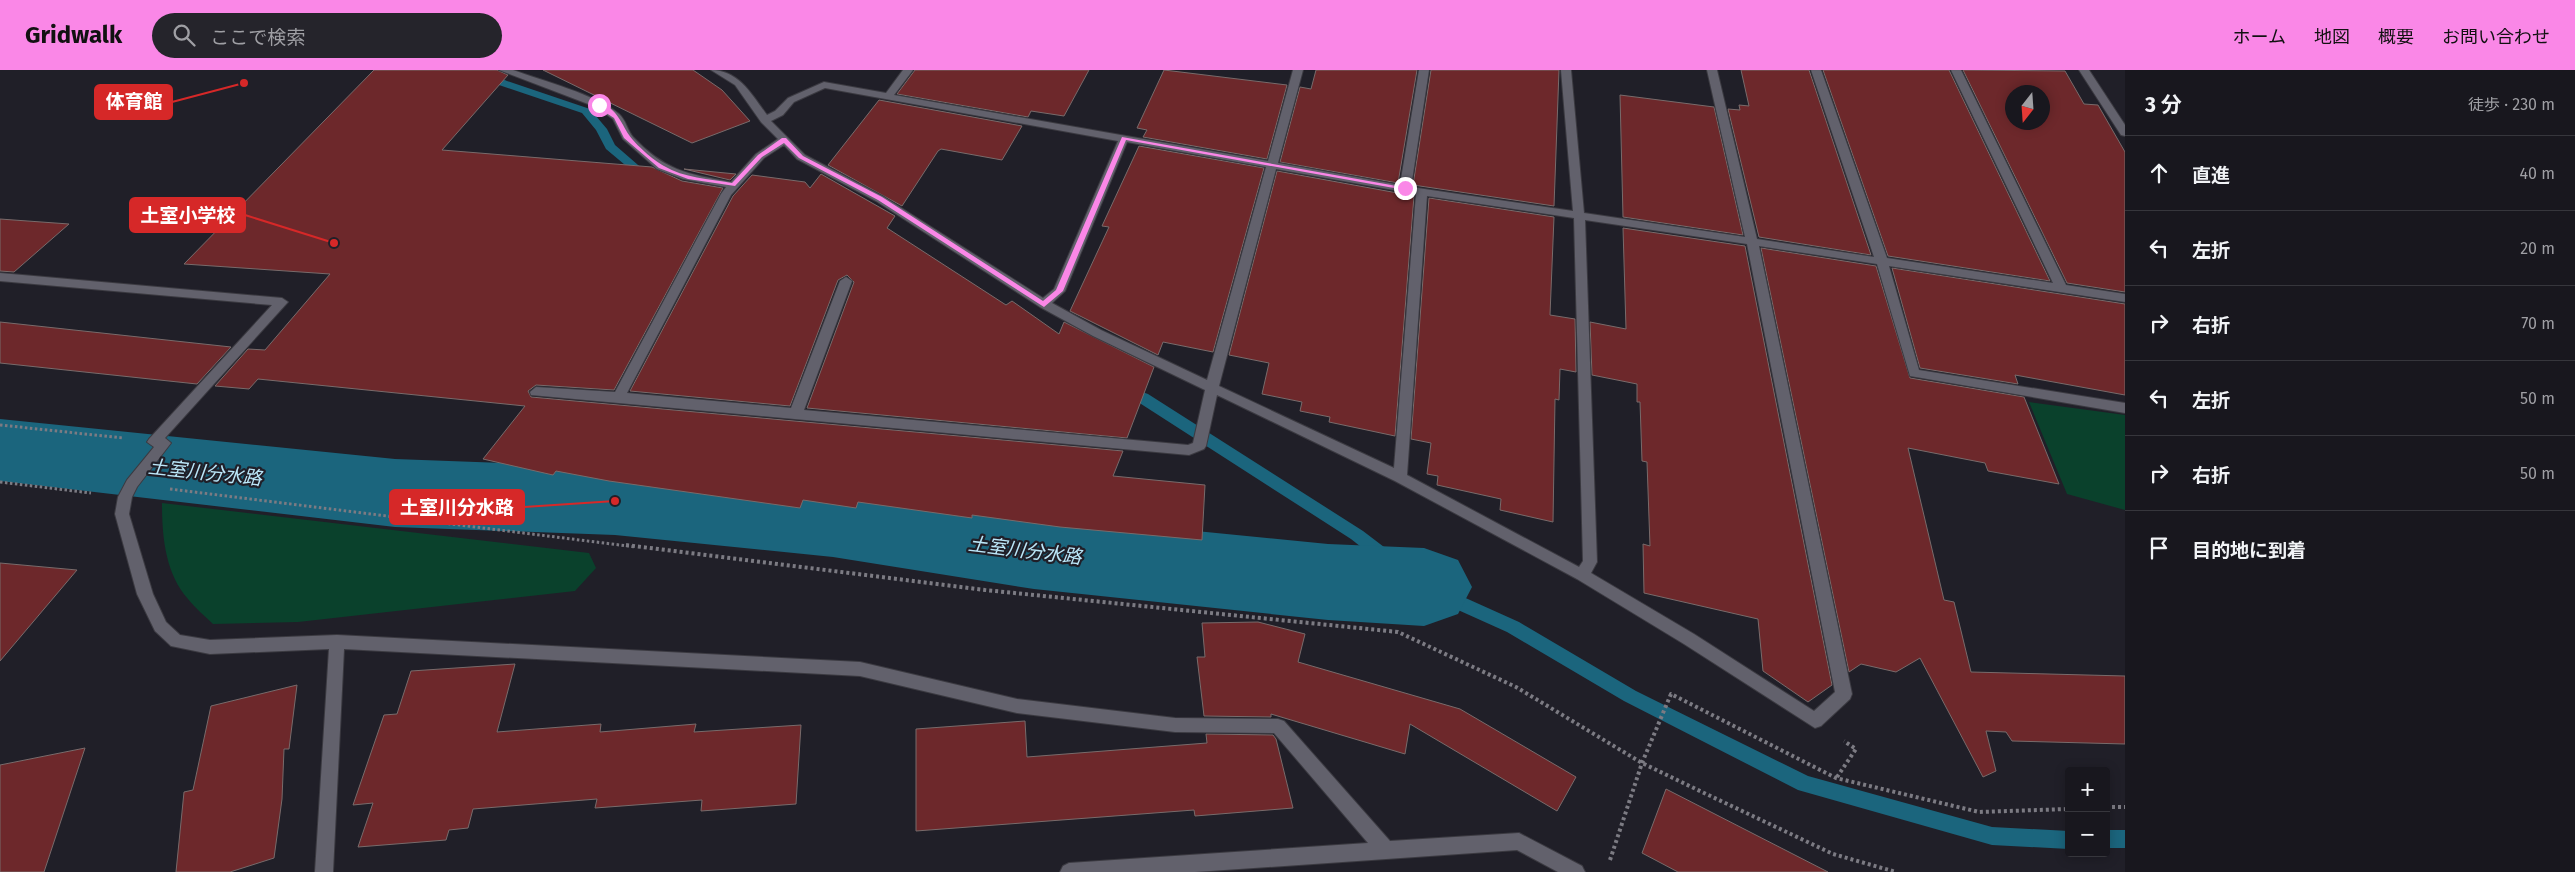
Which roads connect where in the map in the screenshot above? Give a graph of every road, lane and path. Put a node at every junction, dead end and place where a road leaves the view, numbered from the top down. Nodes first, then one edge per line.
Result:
1 (504, 70) edge
2 (716, 70) edge
3 (908, 70) edge
4 (1298, 70) edge
5 (1424, 70) edge
6 (1566, 70) edge
7 (1712, 70) edge
8 (1816, 70) edge
9 (1956, 70) edge
10 (2084, 70) edge
11 (888, 98) junction
12 (765, 120) junction
13 (2125, 133) edge
14 (1124, 138) junction
15 (784, 140) junction
16 (1272, 164) junction
17 (733, 185) junction
18 (1405, 188) junction
19 (1422, 192) junction
20 (1579, 217) junction
21 (1752, 242) junction
22 (1882, 262) junction
23 (0, 277) edge
24 (846, 281) dead end
25 (2062, 289) junction
26 (2125, 298) edge
27 (1044, 304) junction
28 (1212, 387) junction
29 (536, 392) dead end
30 (619, 397) junction
31 (2125, 408) edge
32 (796, 414) junction
33 (0, 425) edge
34 (156, 446) junction
35 (1400, 477) junction
36 (0, 482) edge
37 (129, 491) junction
38 (1582, 575) junction
39 (336, 642) junction
40 (1642, 763) junction
41 (2110, 807) edge
42 (2125, 807) edge
43 (2065, 809) edge
44 (1386, 850) junction
45 (1609, 863) dead end
46 (1236, 866) edge
47 (324, 872) edge
48 (1069, 872) edge
49 (1576, 872) edge
50 (1896, 872) edge

1 - 17 street
2 - 12 street
3 - 11 street
4 - 16 street
5 - 18 street
6 - 20 street
7 - 21 street
8 - 22 street
9 - 25 street
10 - 13 street
11 - 12 street
11 - 14 street
12 - 15 street
14 - 16 street
14 - 27 street
15 - 17 street
15 - 27 street
16 - 18 street
16 - 28 street
17 - 30 street
18 - 19 street
19 - 20 street
19 - 35 street
20 - 21 street
20 - 38 street
21 - 22 street
21 - 38 street
22 - 25 street
22 - 31 street
23 - 34 street
24 - 32 street
25 - 26 street
27 - 28 street
28 - 32 street
28 - 35 street
29 - 30 street
30 - 32 street
33 - 34 path
34 - 37 street
35 - 38 street
36 - 37 path
37 - 39 street
37 - 40 path
39 - 44 street
39 - 47 street
40 - 43 path
40 - 45 path
40 - 50 path
41 - 42 path
44 - 46 street
44 - 49 street
46 - 48 street

